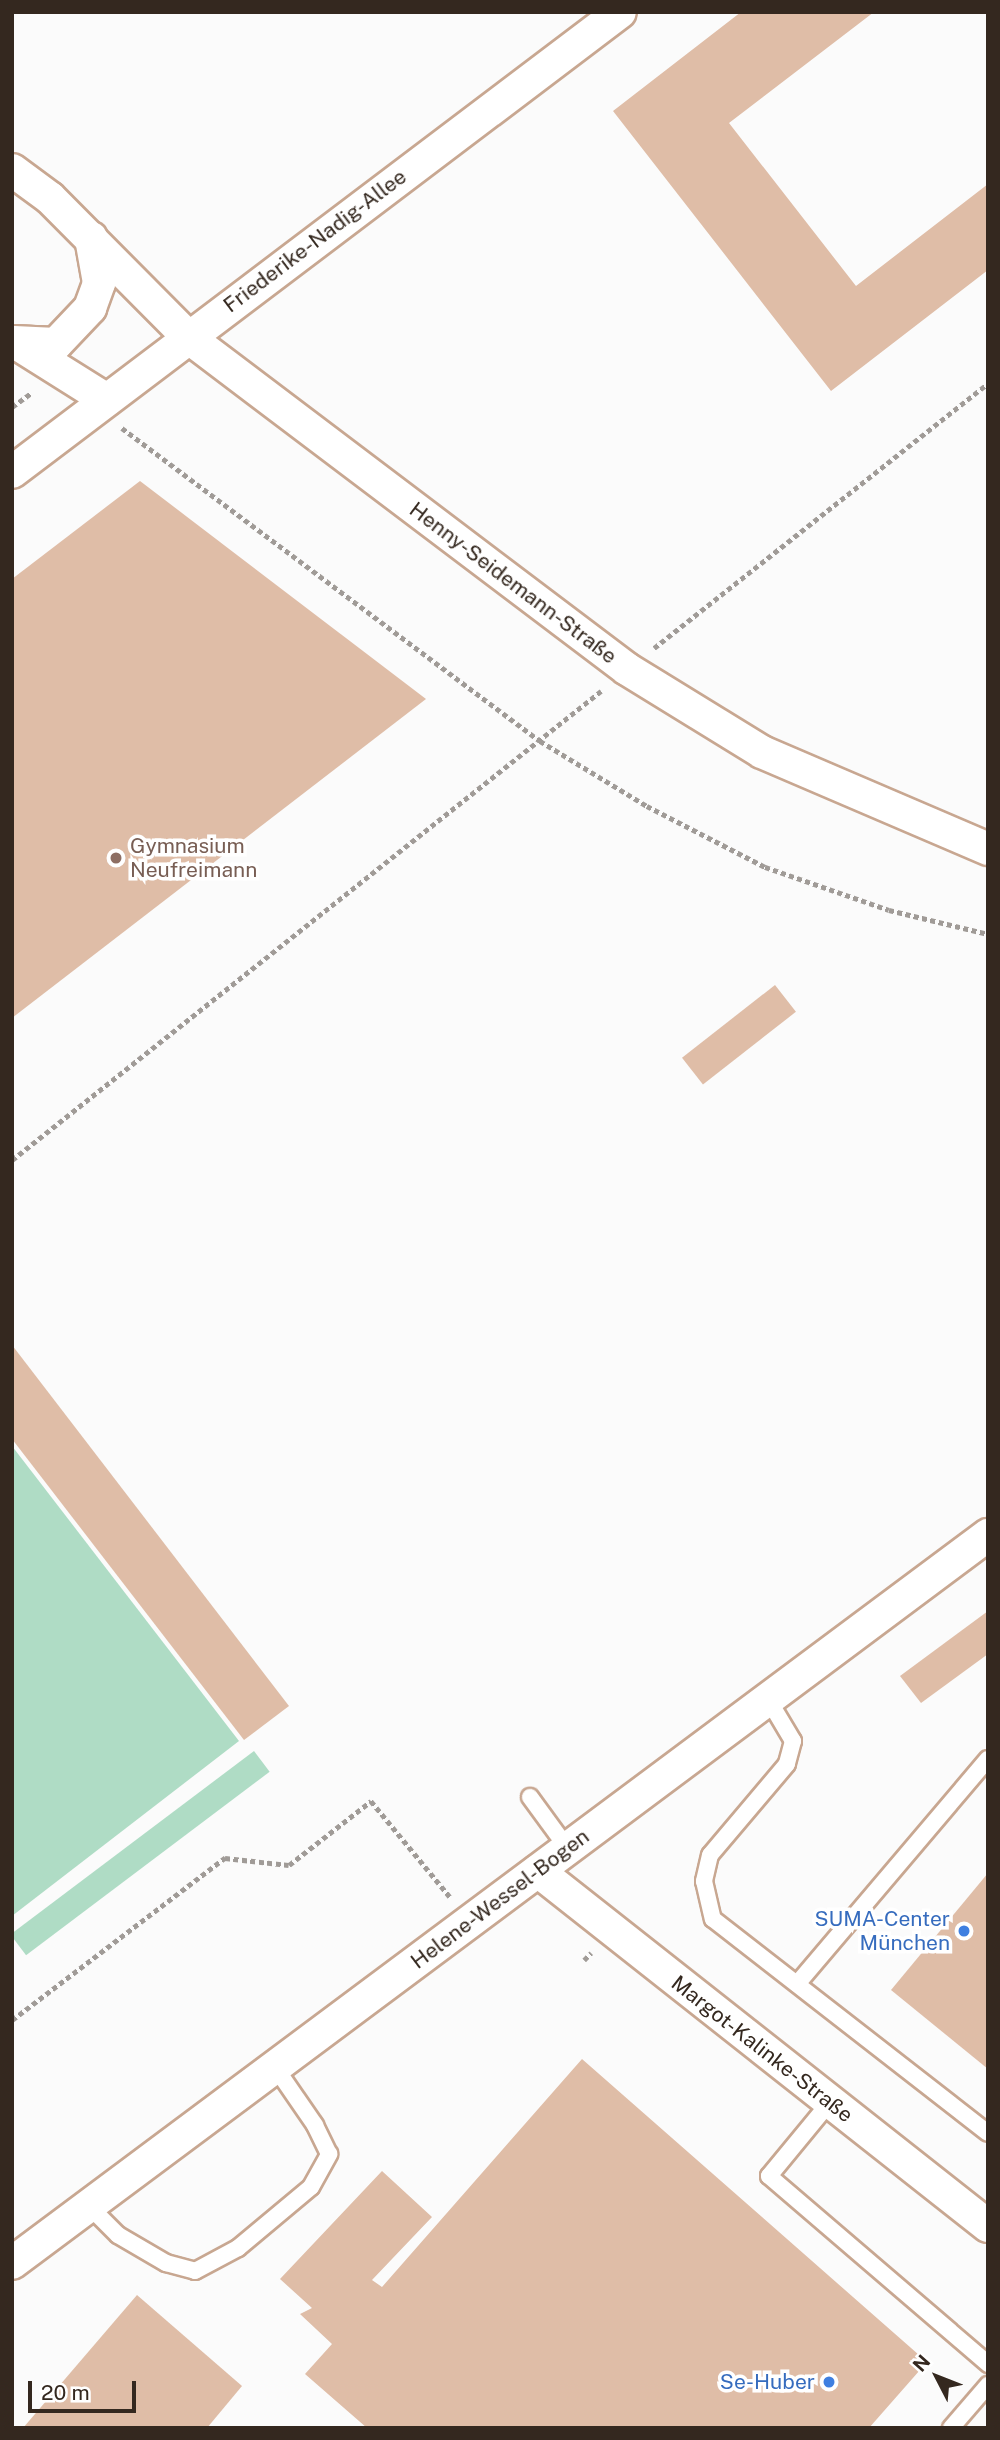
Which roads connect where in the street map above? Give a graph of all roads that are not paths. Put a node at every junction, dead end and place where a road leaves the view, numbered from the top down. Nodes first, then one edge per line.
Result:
1 (620, 12) edge
2 (12, 170) edge
3 (91, 238) junction
4 (188, 337) junction
5 (13, 342) edge
6 (103, 403) junction
7 (12, 472) edge
8 (988, 849) edge
9 (988, 1535) edge
10 (768, 1699) junction
11 (988, 1759) edge
12 (530, 1797) dead end
13 (568, 1849) junction
14 (538, 1871) junction
15 (797, 1984) junction
16 (275, 2067) junction
17 (830, 2102) junction
18 (988, 2133) edge
19 (89, 2206) junction
20 (988, 2226) edge
21 (12, 2263) edge
22 (988, 2364) edge
23 (988, 2385) edge
24 (951, 2428) edge

1 - 4 street, Friederike-Nadig-Allee
2 - 3 street, Henny-Seidemann-Straße
3 - 4 street, Henny-Seidemann-Straße
3 - 5 street
4 - 6 street, Friederike-Nadig-Allee
4 - 8 street, Henny-Seidemann-Straße
5 - 6 street
6 - 7 street, Friederike-Nadig-Allee
9 - 10 street, Helene-Wessel-Bogen
10 - 13 street, Helene-Wessel-Bogen
10 - 15 lane
11 - 15 lane
12 - 13 lane
13 - 14 street, Helene-Wessel-Bogen
14 - 16 street, Helene-Wessel-Bogen
14 - 17 street, Margot-Kalinke-Straße
15 - 18 lane
16 - 19 street, Helene-Wessel-Bogen
16 - 19 lane
17 - 20 street, Margot-Kalinke-Straße
17 - 22 lane
19 - 21 street, Helene-Wessel-Bogen
23 - 24 lane

